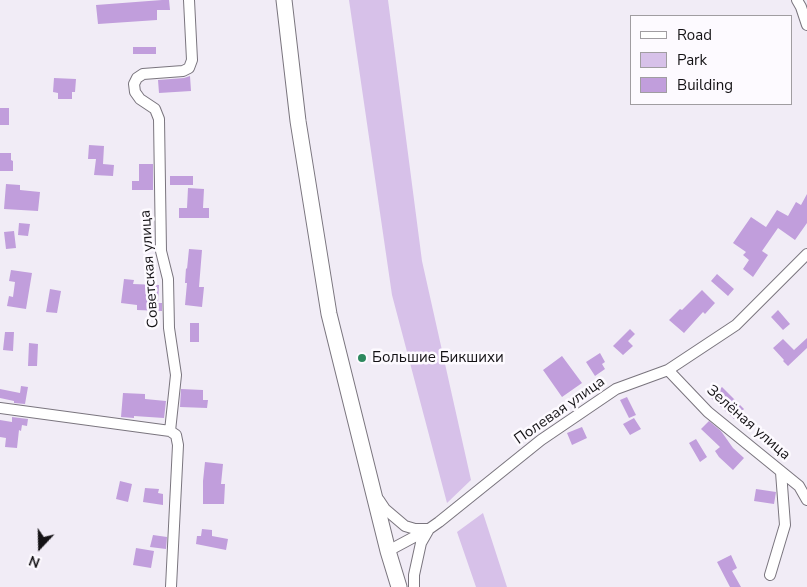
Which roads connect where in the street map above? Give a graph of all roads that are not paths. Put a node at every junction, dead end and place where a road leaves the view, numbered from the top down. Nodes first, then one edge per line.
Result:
1 (189, 0) edge
2 (284, 0) edge
3 (797, 0) edge
4 (807, 25) edge
5 (807, 254) edge
6 (668, 370) junction
7 (0, 408) edge
8 (170, 431) junction
9 (781, 472) junction
10 (372, 487) junction
11 (807, 500) edge
12 (429, 529) junction
13 (388, 551) junction
14 (770, 575) dead end
15 (171, 587) edge
16 (399, 587) edge
17 (414, 587) edge

1 - 8 street, Советская улица
2 - 10 highway
3 - 4 street
5 - 6 street, Полевая улица
6 - 9 street, Зелёная улица
6 - 12 street, Полевая улица
7 - 8 street
8 - 15 street, Советская улица
9 - 11 street, Зелёная улица
9 - 14 street
10 - 12 street
10 - 13 highway
12 - 13 street, Полевая улица
12 - 17 street
13 - 16 highway

